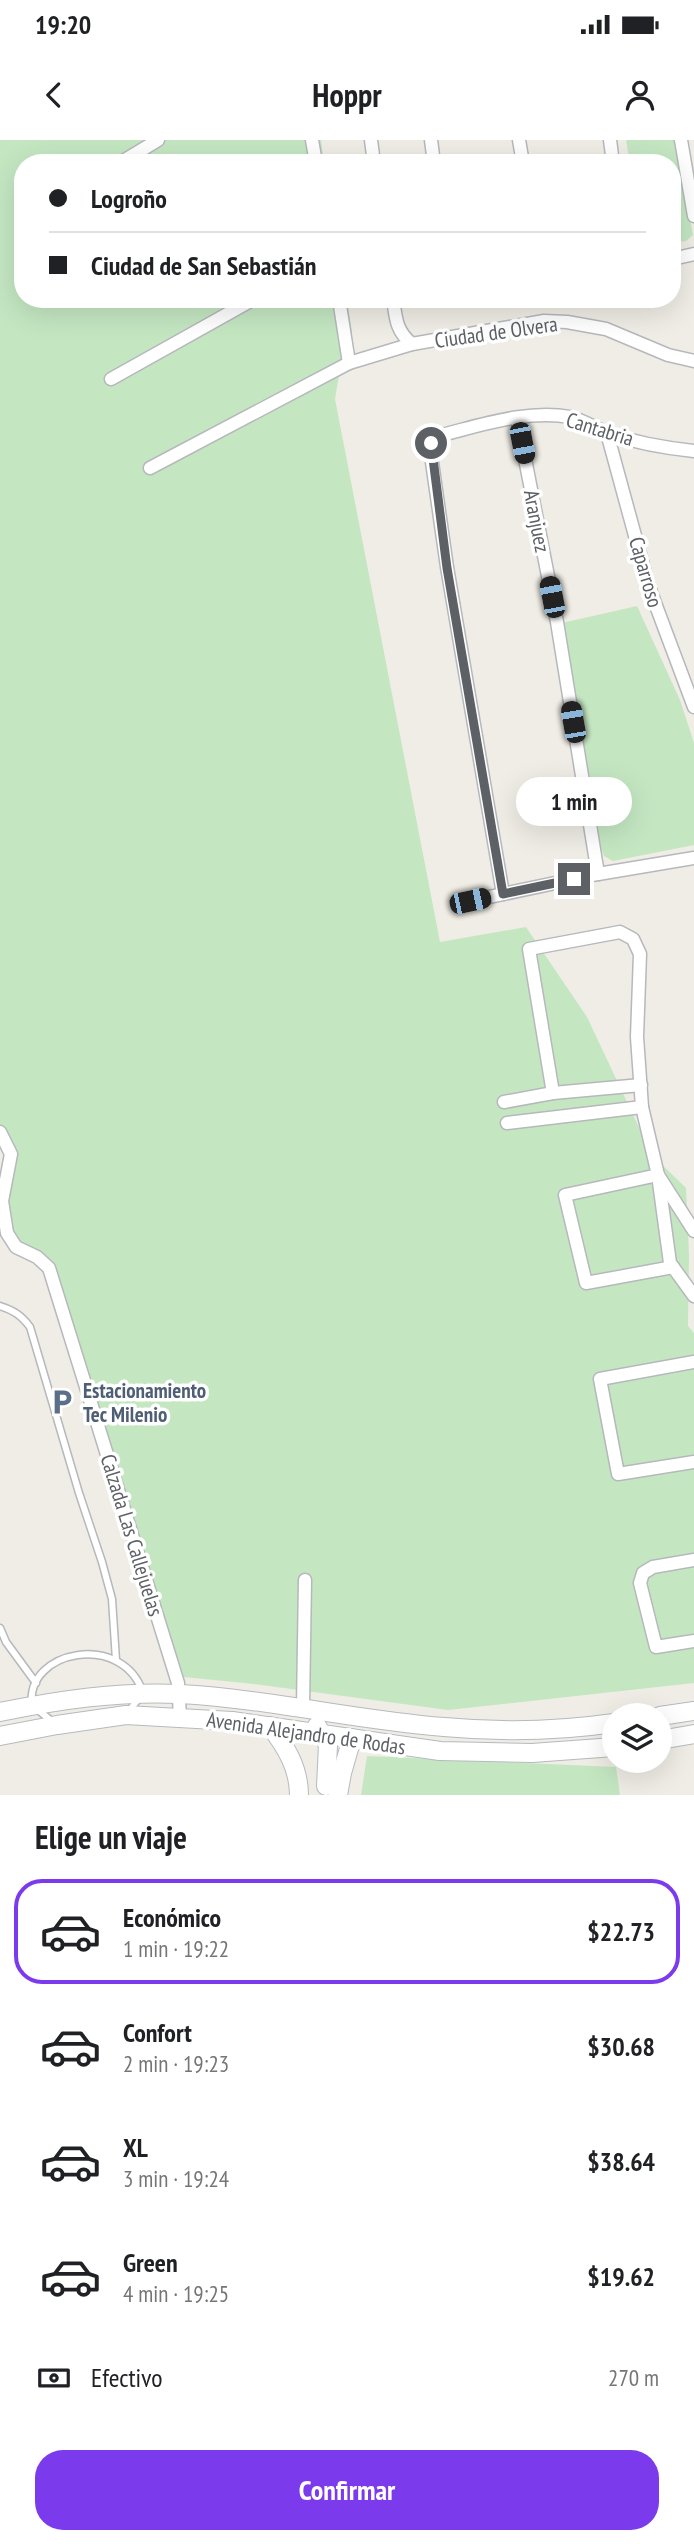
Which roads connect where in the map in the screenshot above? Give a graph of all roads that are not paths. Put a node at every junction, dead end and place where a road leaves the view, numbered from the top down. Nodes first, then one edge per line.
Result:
1 (158, 140) edge
2 (681, 140) edge
3 (135, 154) edge
4 (694, 216) edge
5 (238, 308) edge
6 (340, 308) edge
7 (395, 308) edge
8 (412, 344) junction
9 (694, 360) edge
10 (349, 363) junction
11 (111, 379) dead end
12 (517, 418) junction
13 (607, 433) junction
14 (694, 451) edge
15 (150, 468) dead end
16 (694, 707) edge
17 (694, 859) edge
18 (598, 874) junction
19 (503, 894) junction
20 (470, 901) dead end
21 (640, 1085) junction
22 (553, 1093) junction
23 (504, 1102) dead end
24 (642, 1107) junction
25 (507, 1123) dead end
26 (0, 1132) edge
27 (658, 1175) junction
28 (694, 1231) edge
29 (673, 1267) junction
30 (694, 1296) edge
31 (0, 1306) edge
32 (694, 1362) edge
33 (694, 1462) edge
34 (694, 1560) edge
35 (305, 1580) dead end
36 (0, 1628) edge
37 (694, 1641) edge
38 (116, 1660) junction
39 (36, 1683) junction
40 (143, 1693) junction
41 (179, 1694) junction
42 (32, 1705) junction
43 (303, 1707) junction
44 (0, 1712) edge
45 (694, 1712) edge
46 (672, 1715) edge
47 (126, 1716) junction
48 (180, 1717) junction
49 (602, 1724) edge
50 (57, 1725) junction
51 (270, 1726) junction
52 (321, 1733) junction
53 (694, 1734) edge
54 (0, 1736) edge
55 (352, 1738) junction
56 (672, 1738) edge
57 (602, 1748) edge
58 (299, 1789) edge
59 (331, 1792) edge

1 - 3 street
2 - 4 street
5 - 11 street
6 - 10 street
7 - 8 street
8 - 9 street, Ciudad de Olvera
8 - 10 street, Ciudad de Olvera
10 - 15 street, Ciudad de Olvera
12 - 13 street, Cantabria
12 - 18 street, Aranjuez
12 - 19 street, Cantabria
13 - 14 street, Cantabria
13 - 16 street, Caparroso
17 - 18 street
18 - 19 street
19 - 20 street
21 - 22 street
21 - 22 street
21 - 24 street
22 - 23 street
24 - 25 street
24 - 27 street
26 - 41 street, Calzada Las Callejuelas
27 - 28 street
27 - 29 street
27 - 29 street
29 - 30 street
31 - 38 lane
32 - 33 street
34 - 37 street
35 - 43 street
36 - 39 lane
38 - 39 lane
38 - 40 lane
39 - 42 lane
40 - 41 street, Avenida Alejandro de Rodas
40 - 42 street, Avenida Alejandro de Rodas
40 - 47 lane
41 - 43 street, Avenida Alejandro de Rodas
41 - 48 street, Calzada Las Callejuelas
42 - 44 street, Avenida Alejandro de Rodas
42 - 50 lane
43 - 49 street, Avenida Alejandro de Rodas
43 - 52 street
45 - 46 street
47 - 48 street, Avenida Alejandro de Rodas
47 - 50 street, Avenida Alejandro de Rodas
48 - 51 street, Avenida Alejandro de Rodas
50 - 54 street, Avenida Alejandro de Rodas
51 - 52 street, Avenida Alejandro de Rodas
51 - 58 street
52 - 55 street, Avenida Alejandro de Rodas
52 - 59 street
53 - 56 street
55 - 57 street, Avenida Alejandro de Rodas
55 - 59 street
58 - 59 street

